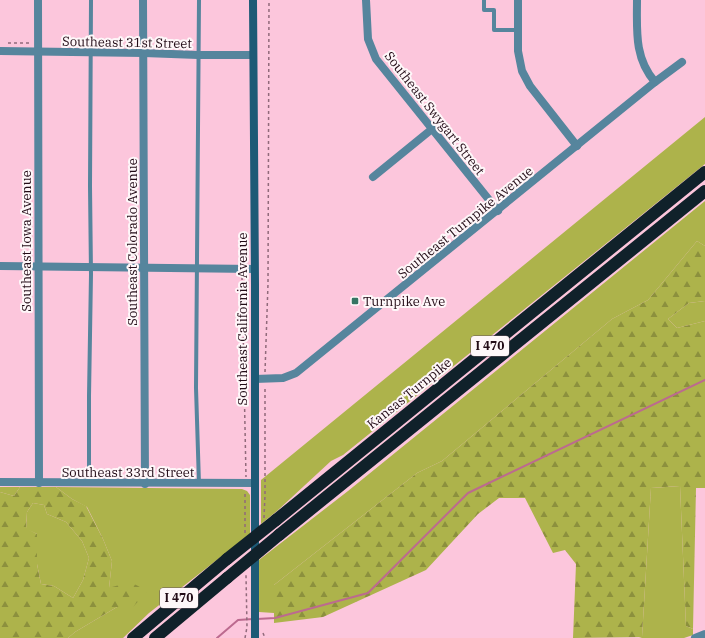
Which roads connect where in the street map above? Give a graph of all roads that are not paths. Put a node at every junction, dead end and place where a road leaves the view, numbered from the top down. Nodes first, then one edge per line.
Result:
1 (38, 0) edge
2 (91, 0) edge
3 (143, 0) edge
4 (199, 0) edge
5 (253, 0) edge
6 (366, 0) edge
7 (484, 0) edge
8 (518, 0) edge
9 (636, 0) edge
10 (518, 30) junction
11 (0, 51) edge
12 (38, 52) junction
13 (91, 52) junction
14 (144, 53) junction
15 (198, 55) junction
16 (253, 55) junction
17 (682, 62) dead end
18 (655, 82) junction
19 (432, 129) junction
20 (577, 146) junction
21 (705, 172) edge
22 (373, 177) dead end
23 (705, 190) edge
24 (498, 211) junction
25 (0, 266) edge
26 (38, 266) junction
27 (91, 266) junction
28 (144, 267) junction
29 (198, 268) junction
30 (254, 269) junction
31 (254, 379) junction
32 (0, 482) edge
33 (39, 483) junction
34 (89, 483) junction
35 (145, 484) junction
36 (199, 484) junction
37 (255, 484) junction
38 (705, 634) edge
39 (255, 636) edge
40 (133, 638) edge
41 (155, 638) edge
42 (695, 638) edge

1 - 12 street, Southeast Iowa Avenue
2 - 13 lane
3 - 14 street, Southeast Colorado Avenue
4 - 15 lane
5 - 16 main road, Southeast California Avenue
6 - 19 street, Southeast Swygart Street
7 - 10 lane
8 - 10 street
9 - 18 street
10 - 20 street
11 - 12 street, Southeast 31st Street
12 - 13 street, Southeast 31st Street
12 - 26 street, Southeast Iowa Avenue
13 - 14 street, Southeast 31st Street
13 - 27 lane
14 - 15 street, Southeast 31st Street
14 - 28 street, Southeast Colorado Avenue
15 - 16 street, Southeast 31st Street
15 - 29 lane
16 - 30 main road, Southeast California Avenue
17 - 18 street, Southeast Turnpike Avenue
18 - 20 street, Southeast Turnpike Avenue
19 - 22 street
19 - 24 street, Southeast Swygart Street
20 - 24 street, Southeast Turnpike Avenue
21 - 40 highway, Kansas Turnpike / I 470, bridge
23 - 41 highway, I 470, bridge
24 - 31 street, Southeast Turnpike Avenue
25 - 26 street
26 - 27 street
26 - 33 street, Southeast Iowa Avenue
27 - 28 street
27 - 34 lane
28 - 29 street
28 - 35 street, Southeast Colorado Avenue
29 - 30 street
29 - 36 lane
30 - 31 main road, Southeast California Avenue
31 - 37 main road, Southeast California Avenue
32 - 33 street, Southeast 33rd Street
33 - 34 street, Southeast 33rd Street
34 - 35 street, Southeast 33rd Street
35 - 36 street, Southeast 33rd Street
36 - 37 street, Southeast 33rd Street
37 - 39 main road, Southeast California Avenue
38 - 42 street

